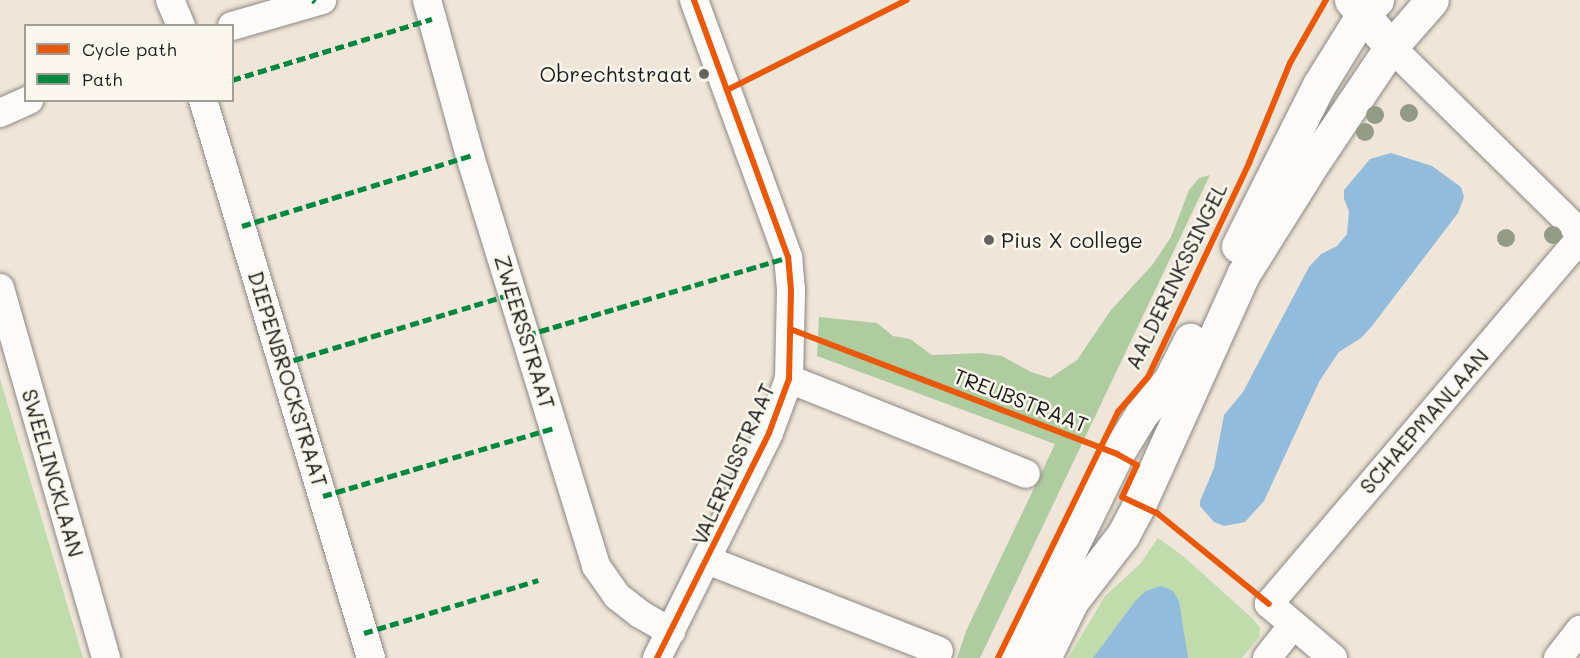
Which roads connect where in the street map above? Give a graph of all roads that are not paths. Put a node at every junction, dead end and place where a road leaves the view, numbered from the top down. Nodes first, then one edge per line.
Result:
1 (170, 0) edge
2 (322, 0) edge
3 (427, 0) edge
4 (694, 0) edge
5 (1432, 0) edge
6 (1364, 5) edge
7 (180, 24) edge
8 (234, 25) edge
9 (1390, 47) junction
10 (25, 102) edge
11 (204, 102) edge
12 (0, 113) edge
13 (1580, 233) edge
14 (1580, 238) edge
15 (0, 288) edge
16 (789, 379) junction
17 (1026, 474) dead end
18 (707, 560) junction
19 (1293, 625) junction
20 (1580, 630) edge
21 (671, 632) junction
22 (939, 651) dead end
23 (106, 658) edge
24 (371, 658) edge
25 (657, 658) edge
26 (1017, 658) edge
27 (1044, 658) edge
28 (1267, 658) edge
29 (1333, 658) edge
30 (1558, 658) edge

1 - 7 street
2 - 8 street
3 - 21 street, ZWEERSSTRAAT
4 - 16 street, VALERIUSSTRAAT
5 - 9 main road
6 - 9 main road
6 - 26 main road, AALDERINKSSINGEL
9 - 13 street
9 - 27 main road
10 - 12 street
11 - 24 street, DIEPENBROCKSTRAAT
14 - 19 street, SCHAEPMANLAAN
15 - 23 street, SWEELINCKLAAN
16 - 17 street, VALERIUSSTRAAT
16 - 18 street, VALERIUSSTRAAT
18 - 21 street, VALERIUSSTRAAT
18 - 22 street, VALERIUSSTRAAT
19 - 28 street
19 - 29 street
20 - 30 street
21 - 25 street, VALERIUSSTRAAT

